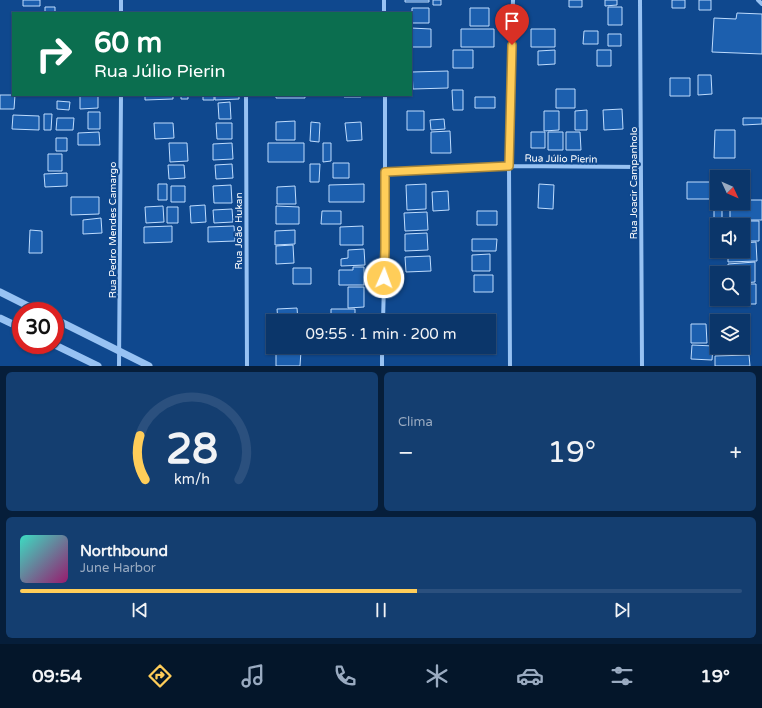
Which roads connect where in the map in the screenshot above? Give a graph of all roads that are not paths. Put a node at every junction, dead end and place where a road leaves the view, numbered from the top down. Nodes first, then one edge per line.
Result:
1 (121, 0) edge
2 (384, 0) edge
3 (513, 0) edge
4 (640, 0) edge
5 (758, 0) edge
6 (762, 4) edge
7 (121, 12) edge
8 (384, 12) edge
9 (121, 96) edge
10 (246, 96) edge
11 (385, 96) edge
12 (509, 166) junction
13 (641, 167) junction
14 (385, 172) junction
15 (0, 292) edge
16 (20, 302) edge
17 (383, 314) edge
18 (0, 318) edge
19 (12, 324) edge
20 (64, 324) edge
21 (64, 349) edge
22 (119, 351) junction
23 (382, 354) edge
24 (98, 366) edge
25 (119, 366) edge
26 (149, 366) edge
27 (247, 366) edge
28 (382, 366) edge
29 (510, 366) edge
30 (642, 366) edge

1 - 7 street
2 - 8 street
3 - 12 street
4 - 13 street, Rua Joacir Campanholo
5 - 6 street
9 - 22 street, Rua Pedro Mendes Camargo
10 - 27 street, Rua João Hukan
11 - 14 street
12 - 13 street, Rua Júlio Pierin
12 - 14 street, Rua Júlio Pierin
12 - 29 street
13 - 30 street, Rua Joacir Campanholo
14 - 17 street
15 - 16 street
18 - 19 street
20 - 22 street
21 - 24 street
22 - 25 street, Rua Pedro Mendes Camargo
22 - 26 street
23 - 28 street

